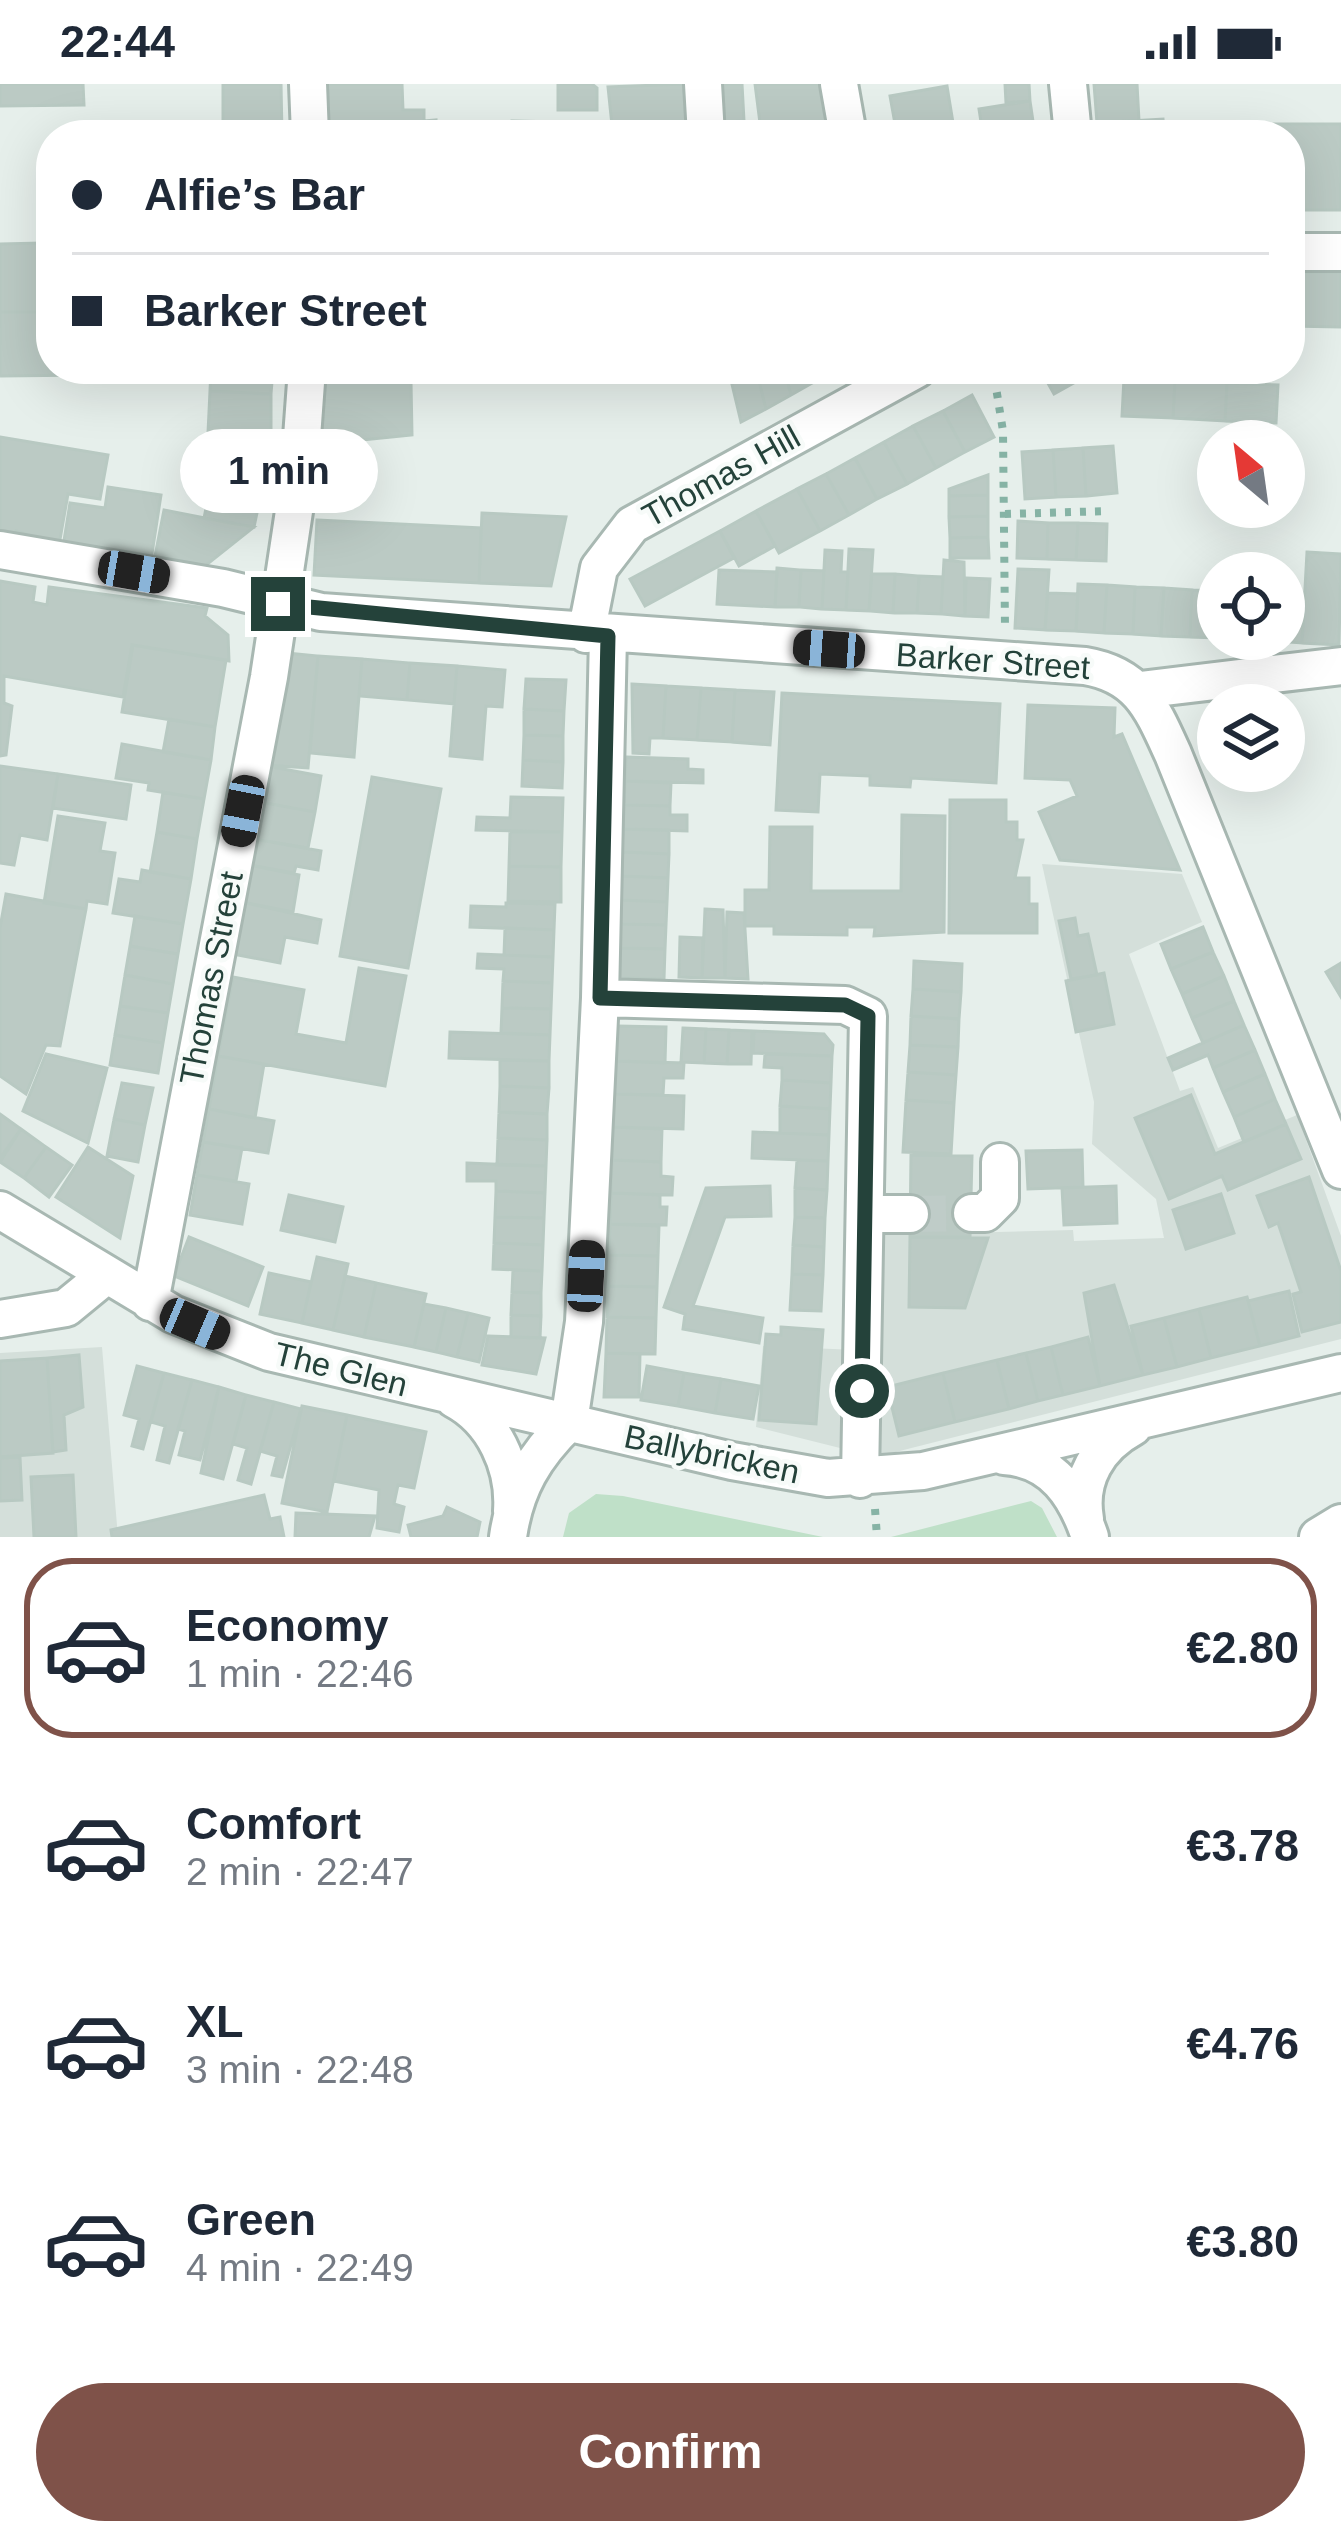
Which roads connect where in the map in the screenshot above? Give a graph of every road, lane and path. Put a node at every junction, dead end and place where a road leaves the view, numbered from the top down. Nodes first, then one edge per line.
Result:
1 (308, 84) edge
2 (703, 84) edge
3 (839, 84) edge
4 (1068, 84) edge
5 (309, 120) edge
6 (705, 120) edge
7 (845, 120) edge
8 (1072, 120) edge
9 (1305, 252) edge
10 (1341, 252) edge
11 (306, 384) edge
12 (890, 384) edge
13 (996, 384) edge
14 (1108, 511) dead end
15 (1005, 514) junction
16 (0, 550) edge
17 (278, 604) junction
18 (597, 635) junction
19 (1006, 660) junction
20 (1341, 666) edge
21 (1140, 690) junction
22 (600, 998) junction
23 (1000, 1162) dead end
24 (1341, 1170) edge
25 (0, 1210) edge
26 (972, 1213) dead end
27 (866, 1214) junction
28 (910, 1214) tunnel mouth
29 (105, 1276) junction
30 (150, 1302) junction
31 (0, 1319) edge
32 (1341, 1373) edge
33 (448, 1396) junction
34 (1148, 1421) junction
35 (569, 1422) junction
36 (988, 1456) junction
37 (860, 1479) junction
38 (1341, 1523) edge
39 (510, 1524) edge
40 (1088, 1530) edge
41 (1318, 1537) edge

1 - 5 street
2 - 6 street
3 - 7 street
4 - 8 street
9 - 10 street
11 - 17 street, Thomas Street
12 - 18 street, Thomas Hill
13 - 15 path
14 - 15 path
15 - 19 path
16 - 17 street, Barker Street
17 - 18 street, Barker Street
17 - 30 street, Thomas Street
18 - 19 street, Barker Street
18 - 22 street, Thomas Hill
19 - 21 street, Barker Street
20 - 21 street, Barker Street
21 - 24 street
22 - 27 street
22 - 35 street, Thomas Hill
23 - 26 street
25 - 29 street, The Glen
27 - 28 street
27 - 37 street
29 - 30 street, The Glen
29 - 31 street
30 - 33 street, The Glen
32 - 34 street, Ballybricken
33 - 35 street, The Glen
33 - 39 street, The Glen
34 - 36 street, Ballybricken
34 - 40 street, Ballybricken
35 - 37 street, Ballybricken
35 - 39 street
36 - 37 street, Ballybricken
36 - 40 street, Ballybricken
38 - 41 street

